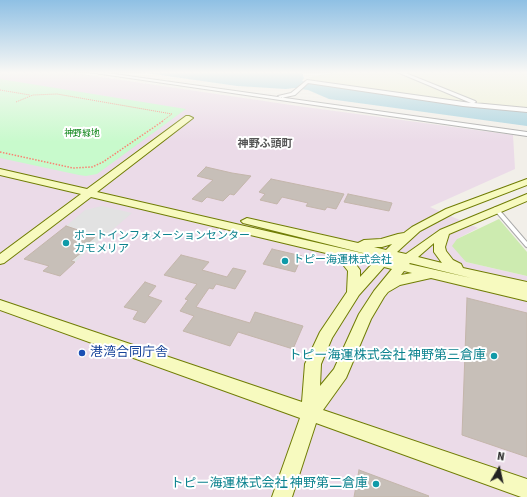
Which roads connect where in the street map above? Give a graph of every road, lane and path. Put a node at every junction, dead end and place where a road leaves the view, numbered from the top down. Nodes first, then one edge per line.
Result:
1 (33, 95) edge
2 (64, 95) edge
3 (254, 95) edge
4 (276, 95) edge
5 (289, 95) edge
6 (400, 95) edge
7 (456, 95) edge
8 (16, 102) dead end
9 (483, 106) junction
10 (527, 110) edge
11 (189, 118) dead end
12 (527, 134) edge
13 (127, 146) junction
14 (131, 147) dead end
15 (0, 152) edge
16 (0, 164) edge
17 (0, 172) edge
18 (527, 182) edge
19 (94, 190) junction
20 (527, 197) edge
21 (496, 209) junction
22 (416, 229) junction
23 (444, 232) junction
24 (319, 242) junction
25 (527, 245) edge
26 (385, 258) junction
27 (0, 260) edge
28 (404, 262) junction
29 (477, 280) junction
30 (527, 287) edge
31 (354, 292) junction
32 (379, 294) junction
33 (527, 296) edge
34 (0, 305) edge
35 (310, 413) junction
36 (527, 489) edge
37 (282, 497) edge

1 - 8 path
2 - 13 path
3 - 12 street
4 - 5 street
6 - 9 street
7 - 9 street
9 - 10 street
11 - 19 street
13 - 14 path
13 - 15 path
16 - 19 street
17 - 19 street
18 - 22 street
19 - 24 street
19 - 27 street
20 - 21 street
21 - 23 street
21 - 25 lane
22 - 24 street
22 - 26 street
23 - 28 street
23 - 29 street
24 - 26 street
24 - 31 street
26 - 28 street
26 - 31 street
28 - 29 street
28 - 32 street
29 - 30 street
29 - 32 street
29 - 33 street
31 - 35 street
32 - 35 street
34 - 35 street
35 - 36 street
35 - 37 street

